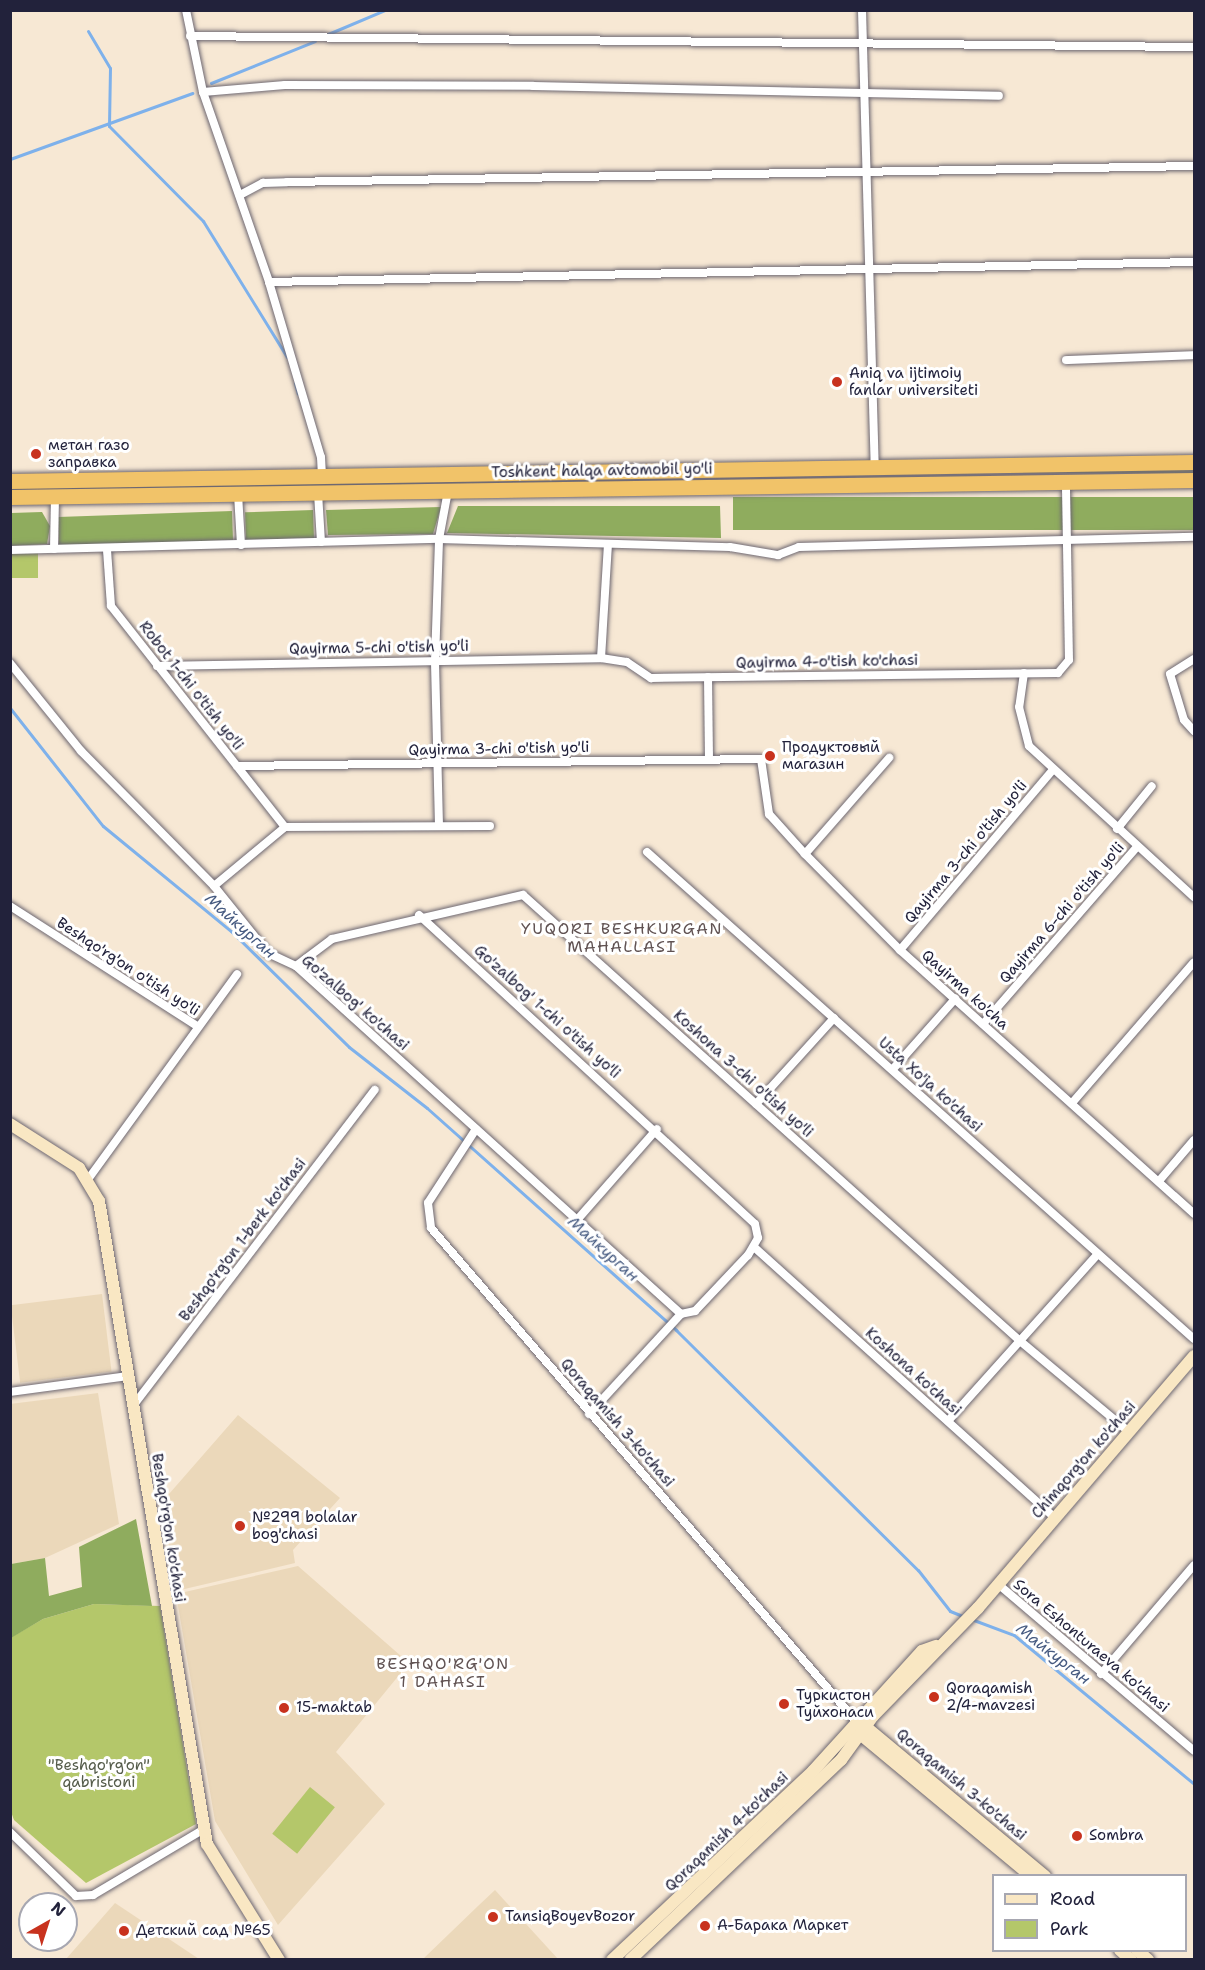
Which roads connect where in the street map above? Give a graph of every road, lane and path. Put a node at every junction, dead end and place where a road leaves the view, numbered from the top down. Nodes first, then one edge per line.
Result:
1 (186, 10) edge
2 (862, 10) edge
3 (190, 36) junction
4 (861, 46) junction
5 (1194, 47) edge
6 (864, 90) junction
7 (203, 92) junction
8 (999, 96) dead end
9 (1194, 166) edge
10 (866, 174) junction
11 (240, 195) junction
12 (1194, 262) edge
13 (870, 268) junction
14 (269, 282) junction
15 (1194, 355) edge
16 (1065, 360) dead end
17 (1194, 462) edge
18 (875, 467) junction
19 (424, 474) junction
20 (322, 476) junction
21 (1194, 480) edge
22 (16, 481) edge
23 (1066, 482) junction
24 (424, 491) junction
25 (448, 491) junction
26 (318, 493) junction
27 (238, 494) junction
28 (55, 496) junction
29 (16, 497) edge
30 (1194, 537) edge
31 (440, 539) junction
32 (1070, 541) junction
33 (321, 542) junction
34 (608, 544) junction
35 (241, 545) junction
36 (54, 549) junction
37 (10, 550) edge
38 (107, 550) junction
39 (601, 658) junction
40 (1194, 659) edge
41 (435, 661) junction
42 (10, 663) edge
43 (158, 666) junction
44 (1024, 673) junction
45 (708, 677) junction
46 (1194, 731) edge
47 (889, 758) dead end
48 (710, 759) junction
49 (761, 759) joint
50 (438, 764) junction
51 (237, 766) junction
52 (1053, 771) junction
53 (1152, 786) dead end
54 (439, 826) junction
55 (490, 826) dead end
56 (285, 827) junction
57 (1117, 829) junction
58 (1137, 847) junction
59 (647, 852) dead end
60 (805, 854) junction
61 (214, 886) junction
62 (1194, 897) edge
63 (10, 906) edge
64 (419, 915) junction
65 (900, 950) junction
66 (1194, 962) edge
67 (296, 966) junction
68 (237, 974) dead end
69 (955, 999) junction
70 (834, 1018) junction
71 (983, 1024) junction
72 (197, 1026) junction
73 (893, 1069) junction
74 (375, 1090) dead end
75 (1072, 1103) junction
76 (756, 1104) junction
77 (10, 1124) edge
78 (476, 1129) junction
79 (657, 1129) junction
80 (1194, 1140) edge
81 (89, 1178) junction
82 (1159, 1181) junction
83 (1194, 1214) edge
84 (577, 1220) junction
85 (754, 1247) junction
86 (1098, 1254) junction
87 (681, 1314) junction
88 (1194, 1339) edge
89 (1020, 1341) junction
90 (1194, 1356) edge
91 (128, 1376) junction
92 (10, 1392) edge
93 (133, 1407) junction
94 (589, 1414) junction
95 (948, 1421) junction
96 (1128, 1431) junction
97 (1054, 1517) junction
98 (1194, 1566) edge
99 (998, 1584) junction
100 (1101, 1674) junction
101 (861, 1726) junction
102 (1193, 1747) edge
103 (204, 1829) junction
104 (10, 1832) edge
105 (1030, 1874) edge
106 (1044, 1874) edge
107 (279, 1959) edge
108 (612, 1959) edge
109 (630, 1959) edge

1 - 3 street
2 - 4 street
3 - 4 street
3 - 7 street
4 - 5 street
4 - 6 street
6 - 7 street
6 - 8 street
6 - 10 street
7 - 11 street
9 - 10 street
10 - 11 street
10 - 13 street
11 - 14 street
12 - 13 street
13 - 14 street
13 - 18 street
14 - 20 street
15 - 16 street
17 - 18 highway, Toshkent halqa avtomobil yo'li
18 - 19 highway, Toshkent halqa avtomobil yo'li
19 - 20 highway, Toshkent halqa avtomobil yo'li
19 - 24 highway
20 - 22 highway, Toshkent halqa avtomobil yo'li
21 - 23 highway, Toshkent halqa avtomobil yo'li
22 - 29 highway
23 - 25 highway, Toshkent halqa avtomobil yo'li
23 - 32 street
24 - 25 highway, Toshkent halqa avtomobil yo'li
24 - 26 highway, Toshkent halqa avtomobil yo'li
25 - 31 street
26 - 27 highway, Toshkent halqa avtomobil yo'li
26 - 33 street
27 - 28 highway, Toshkent halqa avtomobil yo'li
27 - 35 street
28 - 29 highway, Toshkent halqa avtomobil yo'li
28 - 36 street
30 - 32 street
31 - 33 street
31 - 34 street
31 - 41 street
32 - 34 street
32 - 44 street, Qayirma 4-o'tish ko'chasi
33 - 35 street
34 - 39 street
35 - 38 street
36 - 37 street
36 - 38 street
38 - 43 street, Robot 1-chi o'tish yo'li
39 - 41 street, Qayirma 5-chi o'tish yo'li
39 - 45 street, Qayirma 4-o'tish ko'chasi
40 - 46 street
41 - 43 street, Qayirma 5-chi o'tish yo'li
41 - 50 street
42 - 61 street, Go'zalbog' ko'chasi
43 - 51 street, Robot 1-chi o'tish yo'li
44 - 45 street, Qayirma 4-o'tish ko'chasi
44 - 52 street
45 - 48 street
47 - 60 street
48 - 49 street, Qayirma 3-chi o'tish yo'li
48 - 50 street, Qayirma 3-chi o'tish yo'li
49 - 60 street, Qayirma ko'cha
50 - 51 street, Qayirma 3-chi o'tish yo'li
50 - 54 street
51 - 56 street, Robot 1-chi o'tish yo'li
52 - 57 street
52 - 65 street, Qayirma 3-chi o'tish yo'li
53 - 57 street
54 - 55 street
54 - 56 street
56 - 61 street
57 - 58 street
58 - 62 street
58 - 71 street, Qayirma 6-chi o'tish yo'li
59 - 70 street, Usta Xo'ja ko'chasi
60 - 65 street, Qayirma ko'cha
61 - 67 street, Go'zalbog' ko'chasi
63 - 72 street, Beshqo'rg'on o'tish yo'li
64 - 67 street, Koshona 3-chi o'tish yo'li
64 - 76 street, Koshona 3-chi o'tish yo'li
64 - 79 street, Go'zalbog' 1-chi o'tish yo'li
65 - 69 street, Qayirma ko'cha
66 - 75 street
67 - 78 street, Go'zalbog' ko'chasi
68 - 72 street
69 - 71 street, Qayirma ko'cha
69 - 73 street
70 - 73 street, Usta Xo'ja ko'chasi
70 - 76 street
71 - 75 street, Qayirma ko'cha
72 - 81 street, Beshqo'rg'on o'tish yo'li
73 - 86 street, Usta Xo'ja ko'chasi
74 - 93 street, Beshqo'rg'on 1-berk ko'chasi
75 - 82 street, Qayirma ko'cha
76 - 89 street, Koshona 3-chi o'tish yo'li
77 - 81 main road
78 - 84 street, Go'zalbog' ko'chasi
78 - 94 street, Qoraqamish 3-ko'chasi
79 - 84 street
79 - 85 street, Go'zalbog' 1-chi o'tish yo'li
80 - 82 street
81 - 91 main road, Beshqo'rg'on ko'chasi
82 - 83 street, Qayirma ko'cha
84 - 87 street, Go'zalbog' ko'chasi
85 - 87 street
85 - 95 street, Koshona ko'chasi
86 - 88 street, Usta Xo'ja ko'chasi
86 - 89 street
87 - 94 street
89 - 95 street
89 - 96 street, Koshona 3-chi o'tish yo'li
90 - 96 main road, Chimqorg'on ko'chasi
91 - 92 street
91 - 93 main road, Beshqo'rg'on ko'chasi
93 - 103 main road, Beshqo'rg'on ko'chasi
94 - 101 street, Qoraqamish 3-ko'chasi
95 - 97 street, Koshona ko'chasi
96 - 97 main road, Chimqorg'on ko'chasi
97 - 99 main road, Chimqorg'on ko'chasi
98 - 100 street
99 - 100 street, Sora Eshonturaeva ko'chasi
99 - 101 main road, Chimqorg'on ko'chasi
100 - 102 street, Sora Eshonturaeva ko'chasi
101 - 105 main road, Qoraqamish 3-ko'chasi
101 - 106 main road, Qoraqamish 3-ko'chasi
101 - 108 main road, Qoraqamish 4-ko'chasi
101 - 109 main road, Qoraqamish 4-ko'chasi
103 - 104 street
103 - 107 main road, Beshqo'rg'on ko'chasi

